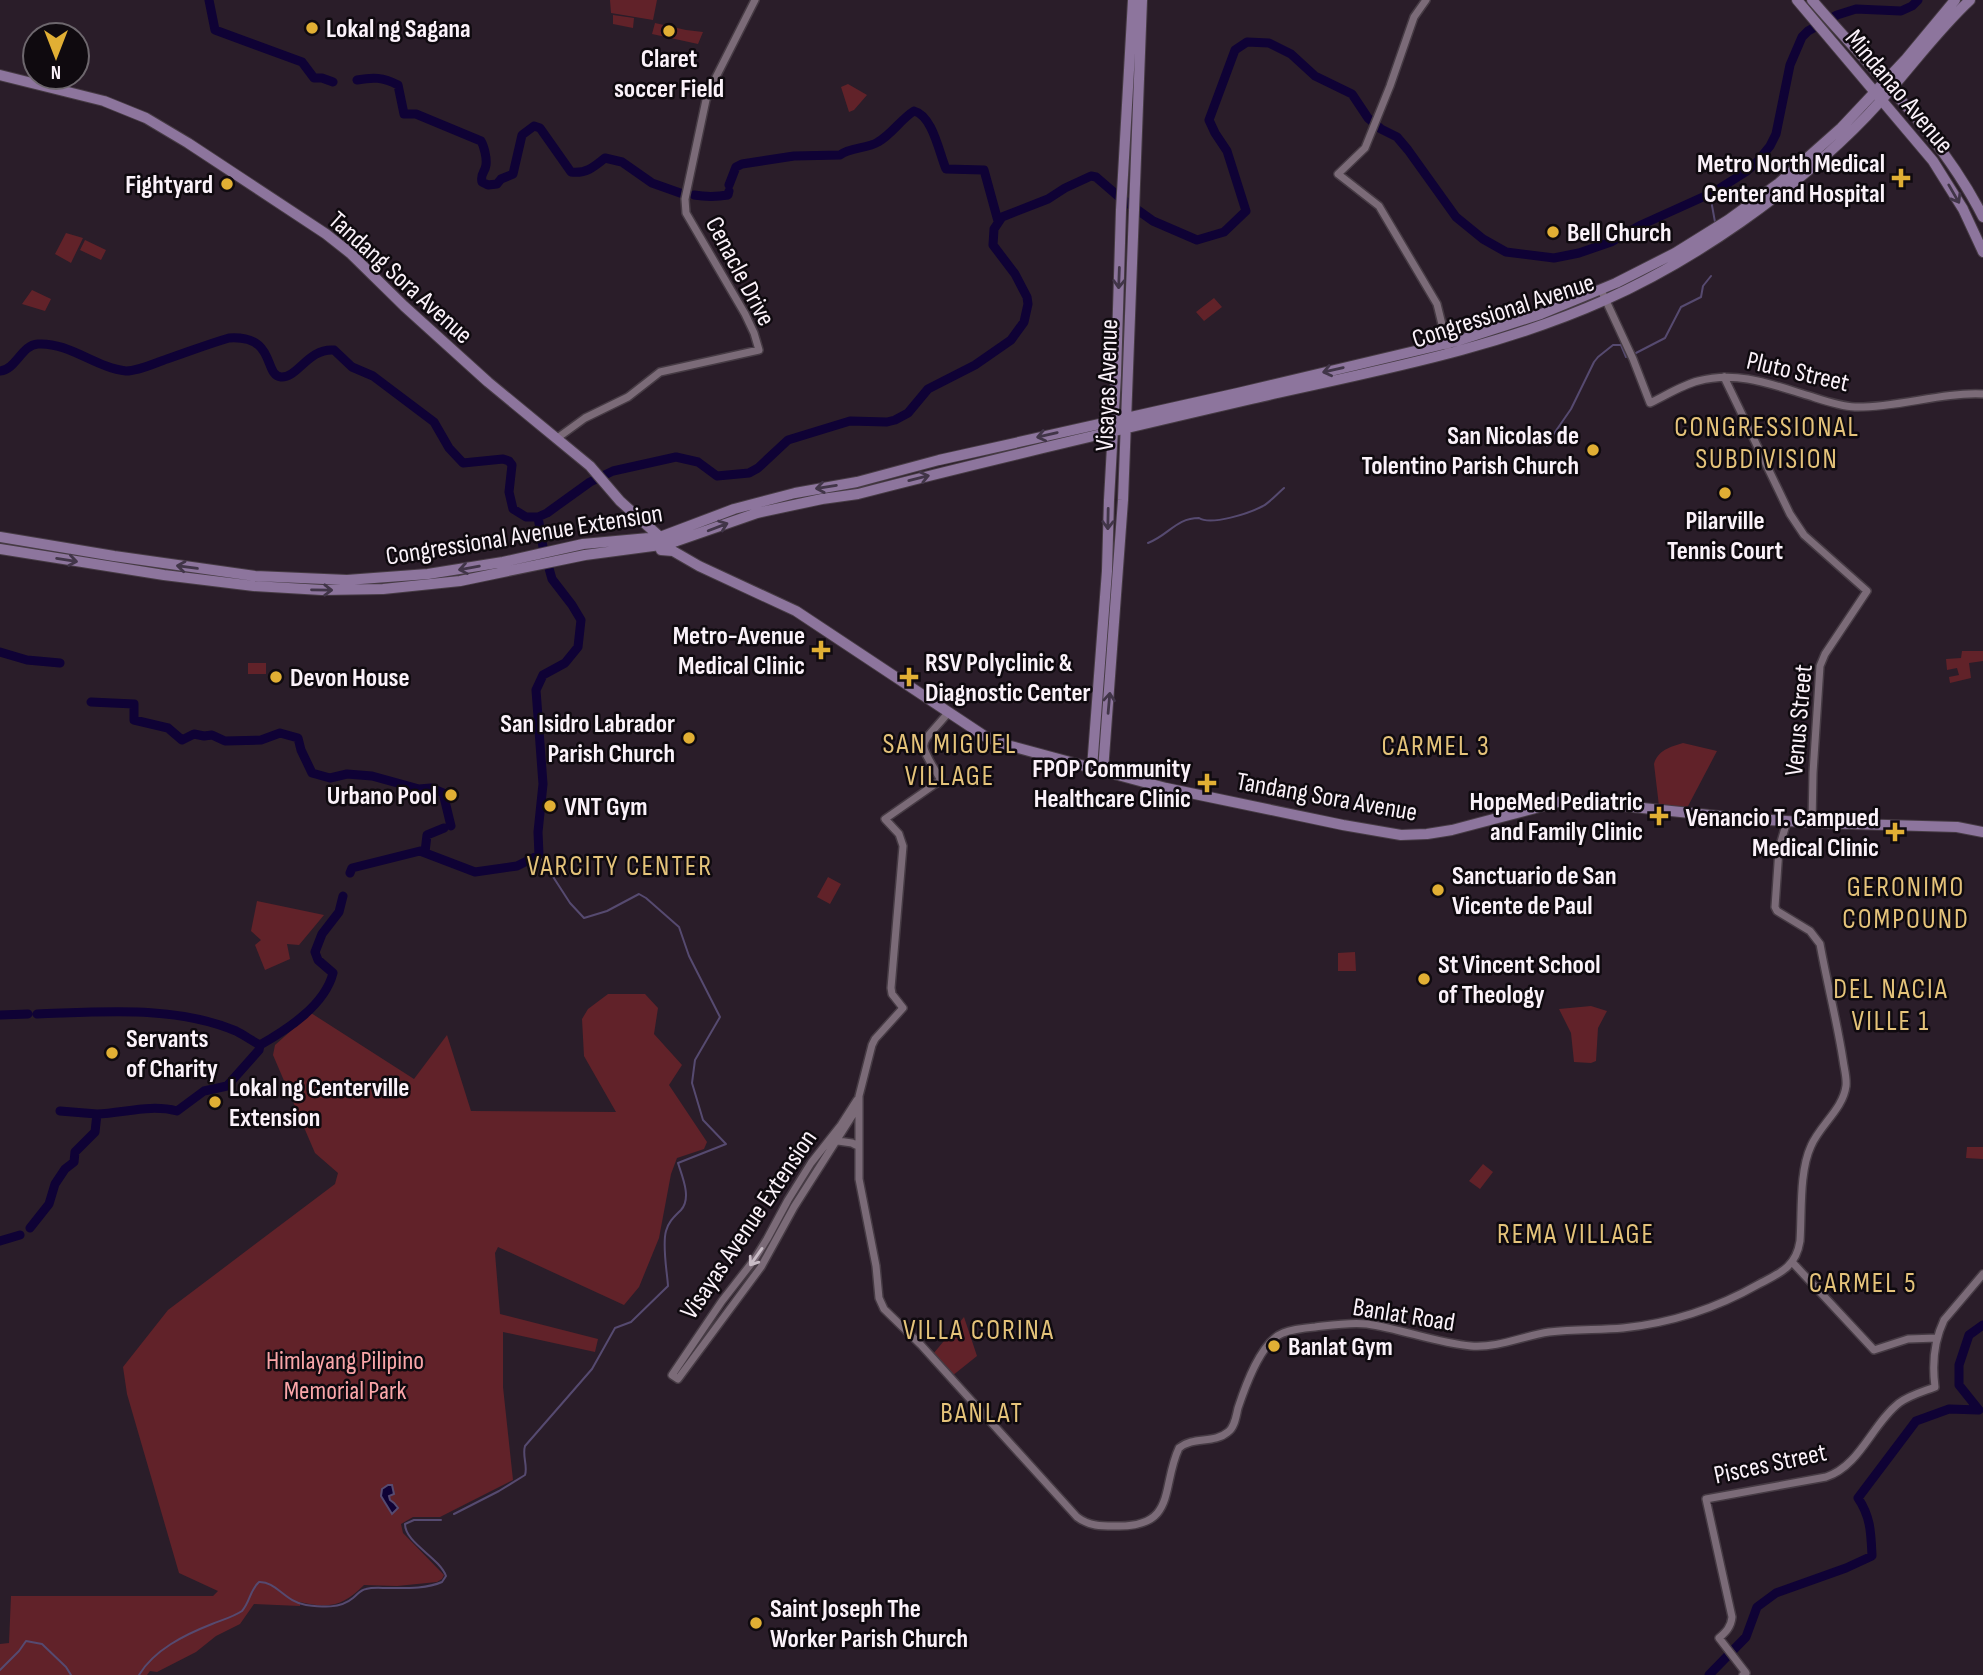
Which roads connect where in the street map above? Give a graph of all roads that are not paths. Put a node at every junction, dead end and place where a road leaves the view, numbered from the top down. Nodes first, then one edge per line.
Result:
1 (755, 0) edge
2 (1133, 0) edge
3 (1142, 0) edge
4 (1426, 0) edge
5 (1797, 0) edge
6 (1812, 0) edge
7 (1955, 0) edge
8 (1970, 0) edge
9 (1909, 62) junction
10 (1870, 64) junction
11 (1859, 73) junction
12 (0, 75) edge
13 (1888, 86) junction
14 (1879, 96) junction
15 (1907, 108) junction
16 (1862, 114) junction
17 (1899, 119) junction
18 (1131, 142) junction
19 (1983, 217) edge
20 (1983, 252) edge
21 (1604, 295) junction
22 (1448, 348) junction
23 (1724, 377) junction
24 (1127, 394) junction
25 (1983, 394) edge
26 (1145, 419) junction
27 (1126, 423) junction
28 (1113, 425) junction
29 (1089, 436) junction
30 (556, 439) junction
31 (1112, 451) junction
32 (1125, 455) junction
33 (755, 508) junction
34 (0, 537) edge
35 (660, 537) junction
36 (679, 541) junction
37 (650, 547) junction
38 (0, 549) edge
39 (676, 552) junction
40 (555, 556) junction
41 (254, 581) junction
42 (1106, 669) junction
43 (948, 713) junction
44 (1092, 768) junction
45 (1103, 771) junction
46 (1787, 821) junction
47 (1812, 823) junction
48 (1983, 832) edge
49 (859, 1096) junction
50 (858, 1108) junction
51 (838, 1141) junction
52 (858, 1146) junction
53 (1793, 1263) junction
54 (1983, 1274) edge
55 (722, 1301) junction
56 (730, 1307) junction
57 (1937, 1338) junction
58 (1745, 1674) edge

1 - 30 street, Cenacle Drive
2 - 18 main road, Visayas Avenue
3 - 18 main road, Visayas Avenue
4 - 22 street
5 - 11 main road, Mindanao Avenue
6 - 10 main road, Mindanao Avenue
7 - 9 main road, Congressional Avenue
8 - 9 main road, Congressional Avenue
9 - 10 main road
9 - 13 main road, Congressional Avenue
9 - 15 main road
10 - 13 main road, Mindanao Avenue
11 - 14 main road, Mindanao Avenue
11 - 16 main road
12 - 30 main road, Tandang Sora Avenue
13 - 14 main road, Congressional Avenue
13 - 15 main road, Mindanao Avenue
14 - 16 main road, Congressional Avenue
14 - 17 main road, Mindanao Avenue
15 - 19 main road, Mindanao Avenue
16 - 17 main road
16 - 21 main road, Congressional Avenue
17 -> 20 main road, Mindanao Avenue
18 - 24 main road, Visayas Avenue
18 -> 28 main road, Visayas Avenue
21 - 22 main road, Congressional Avenue
21 - 23 street, Pluto Street
22 - 26 main road, Congressional Avenue
23 - 25 street, Pluto Street
23 - 47 street, Venus Street
24 - 26 main road
24 - 27 main road, Visayas Avenue
26 - 27 main road, Congressional Avenue
26 - 32 main road
27 - 28 main road, Congressional Avenue Extension
27 - 32 main road, Visayas Avenue
28 - 29 main road, Congressional Avenue Extension
28 - 31 main road, Visayas Avenue
28 -> 33 main road, Congressional Avenue Extension
29 - 31 main road
33 -> 29 main road, Congressional Avenue Extension
30 - 35 main road, Tandang Sora Avenue
31 -> 42 main road, Visayas Avenue
32 - 42 main road, Visayas Avenue
33 - 35 main road, Congressional Avenue Extension
36 -> 33 main road, Congressional Avenue Extension
41 -> 34 main road, Congressional Avenue Extension
35 - 40 main road, Congressional Avenue Extension
36 - 37 main road, Congressional Avenue Extension
36 - 39 main road
37 - 39 main road, Tandang Sora Avenue
37 - 40 main road, Congressional Avenue Extension
38 -> 41 main road, Congressional Avenue Extension
39 - 43 main road, Tandang Sora Avenue
40 - 41 main road, Congressional Avenue Extension
42 - 44 main road, Visayas Avenue
45 -> 42 main road, Visayas Avenue
43 - 44 main road, Tandang Sora Avenue
43 - 49 street
44 - 45 main road, Tandang Sora Avenue
45 - 46 main road, Tandang Sora Avenue
46 - 47 main road, Tandang Sora Avenue
46 - 53 street
47 - 48 main road, Tandang Sora Avenue
49 - 50 street, Banlat Road
49 -> 55 street, Visayas Avenue Extension
50 - 51 street, Visayas Avenue Extension
50 - 52 street, Banlat Road
51 - 52 street
51 - 56 street, Visayas Avenue Extension
52 - 53 street, Banlat Road
53 - 57 street
54 - 57 street
55 - 56 street
55 - 56 street, Visayas Avenue Extension
57 - 58 street, Pisces Street

